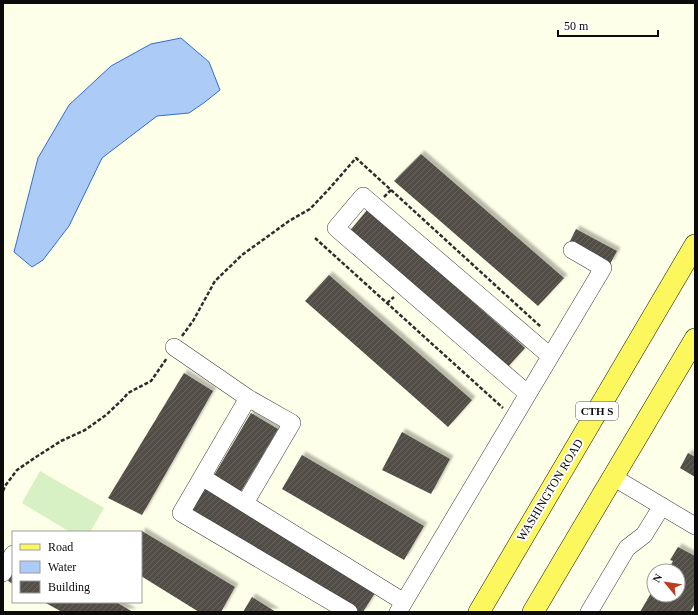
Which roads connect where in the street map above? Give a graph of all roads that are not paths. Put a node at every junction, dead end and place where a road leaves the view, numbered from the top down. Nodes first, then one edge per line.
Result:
1 (695, 246) edge
2 (572, 250) dead end
3 (695, 339) edge
4 (174, 347) road end
5 (550, 356) junction
6 (528, 394) junction
7 (248, 398) junction
8 (202, 477) junction
9 (614, 477) junction
10 (245, 503) junction
11 (662, 506) junction
12 (695, 526) edge
13 (12, 556) edge
14 (3, 573) edge
15 (401, 607) edge
16 (349, 612) edge
17 (479, 612) edge
18 (533, 612) edge
19 (589, 612) edge

1 - 17 main road, WASHINGTON ROAD / CTH S
2 - 5 lane
3 - 9 main road
4 - 7 lane
5 - 6 lane
5 - 6 lane
6 - 15 lane
7 - 8 lane
7 - 10 lane
8 - 10 lane
8 - 16 lane
9 - 11 lane
9 - 18 main road
10 - 15 lane
11 - 12 lane
11 - 19 lane
13 - 14 lane

